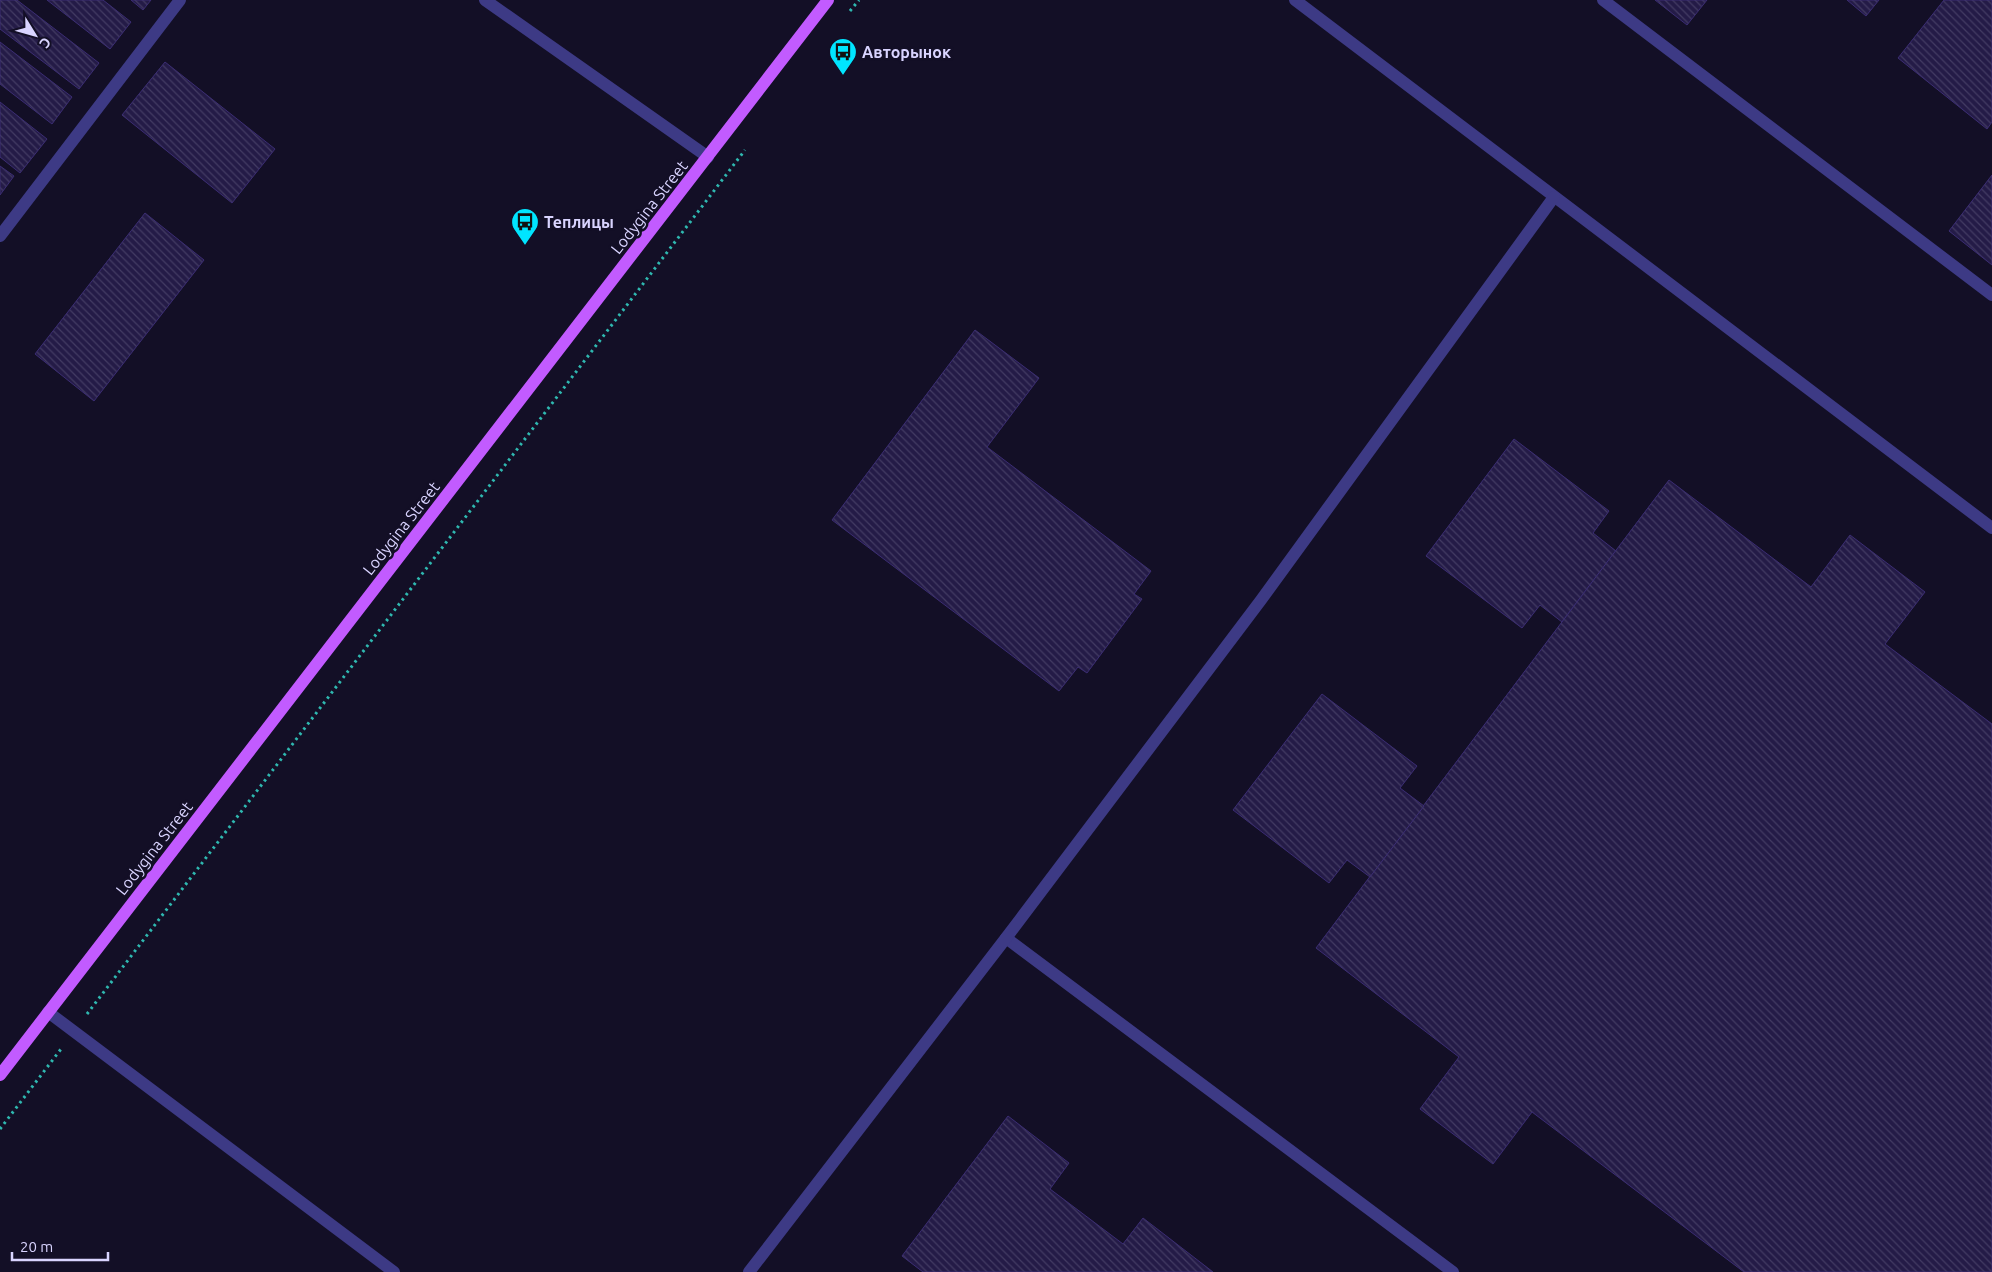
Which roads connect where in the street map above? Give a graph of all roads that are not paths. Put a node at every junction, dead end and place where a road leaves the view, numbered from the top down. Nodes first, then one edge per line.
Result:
1 (180, 0) edge
2 (486, 0) edge
3 (828, 0) edge
4 (1295, 0) edge
5 (1603, 0) edge
6 (708, 157) junction
7 (1554, 196) junction
8 (0, 236) edge
9 (1992, 295) edge
10 (1992, 528) edge
11 (1006, 938) junction
12 (48, 1012) junction
13 (0, 1075) edge
14 (394, 1272) edge
15 (749, 1272) edge
16 (1453, 1272) edge

1 - 8 lane
2 - 6 lane
3 - 6 main road, Lodygina Street
4 - 7 lane
5 - 9 lane
6 - 12 main road, Lodygina Street
7 - 10 lane
7 - 11 lane
11 - 15 lane
11 - 16 lane
12 - 13 main road, Lodygina Street
12 - 14 lane

